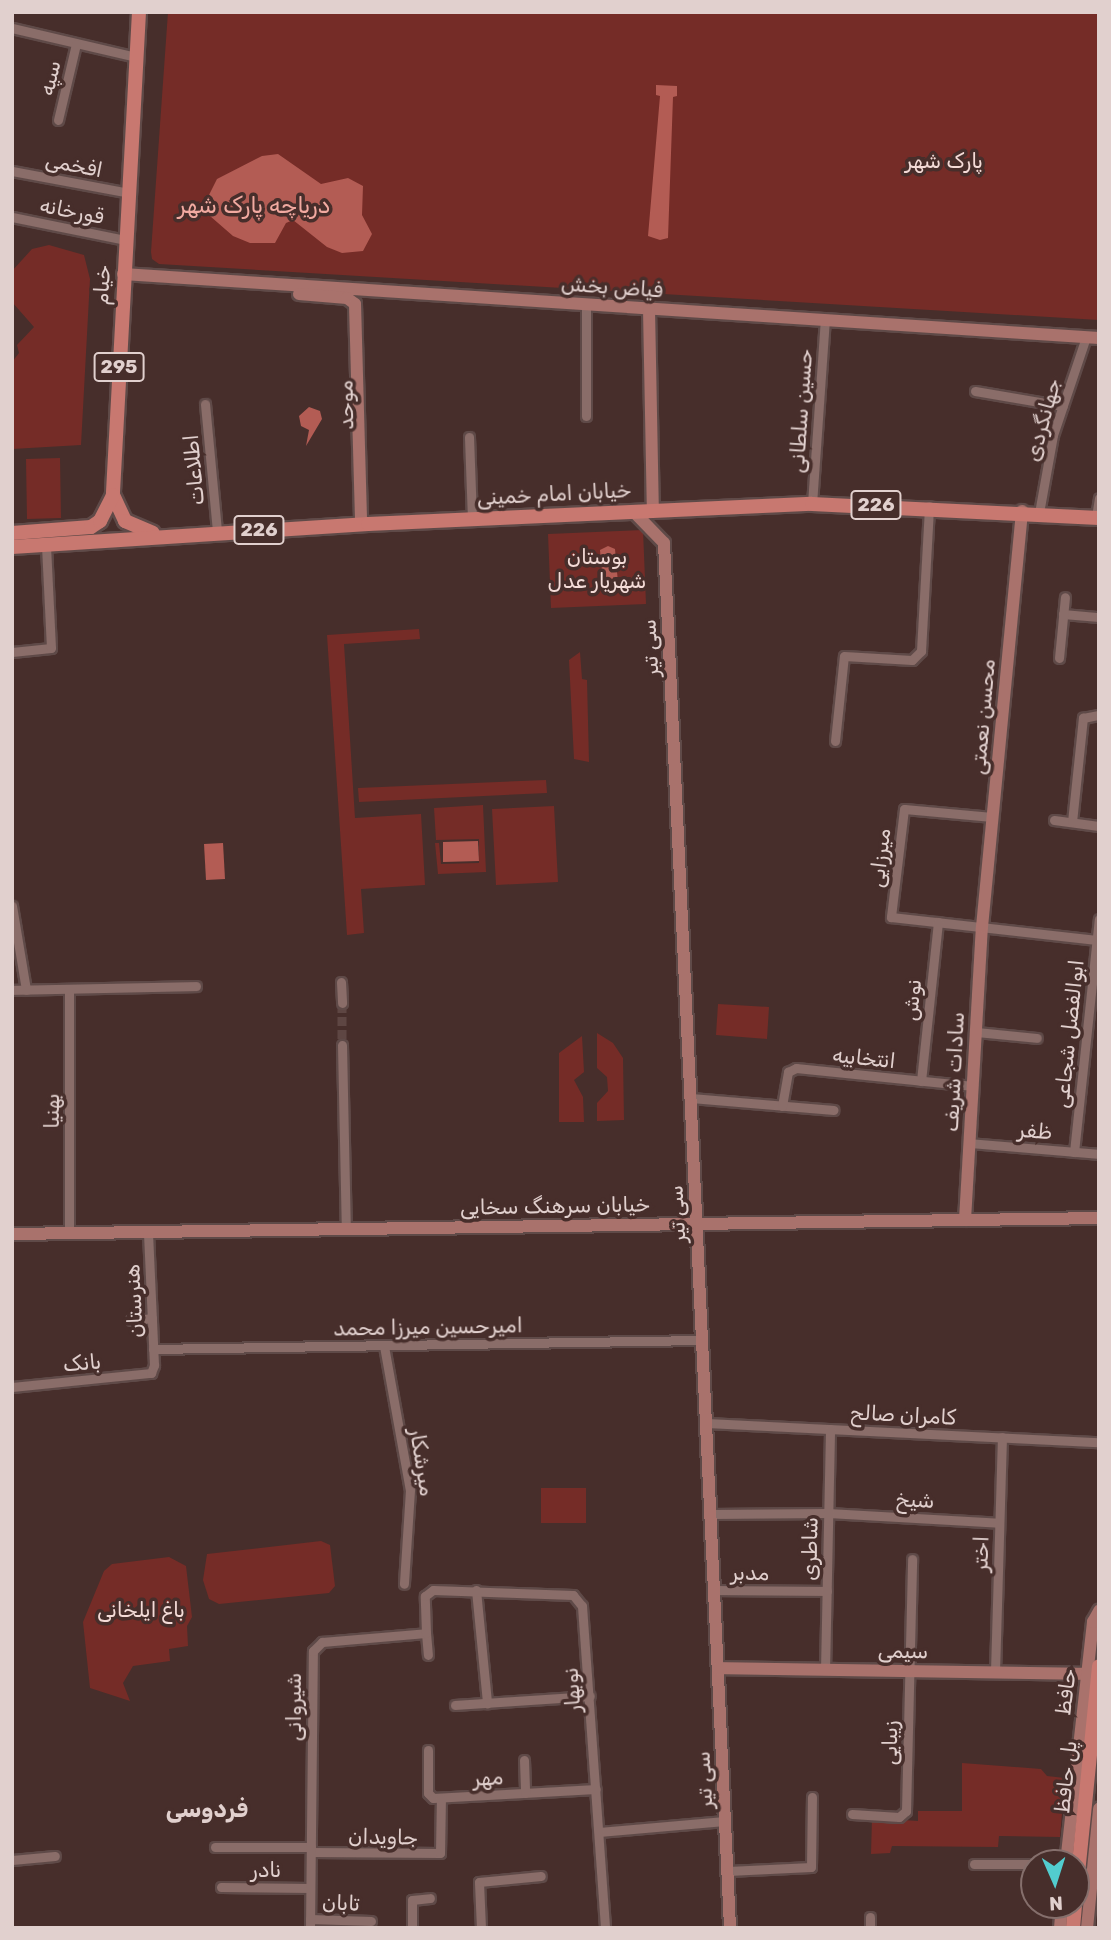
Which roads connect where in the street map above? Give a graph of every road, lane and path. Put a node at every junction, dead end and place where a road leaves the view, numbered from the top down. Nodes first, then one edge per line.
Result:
1 (139, 12) edge
2 (12, 28) edge
3 (76, 44) junction
4 (137, 57) junction
5 (58, 120) dead end
6 (12, 171) edge
7 (128, 193) junction
8 (12, 217) edge
9 (125, 240) junction
10 (123, 277) junction
11 (372, 290) junction
12 (586, 305) junction
13 (649, 309) junction
14 (825, 320) junction
15 (1092, 338) edge
16 (975, 391) dead end
17 (205, 404) dead end
18 (1063, 406) junction
19 (586, 416) dead end
20 (469, 437) dead end
21 (113, 495) junction
22 (1099, 498) edge
23 (812, 504) junction
24 (929, 506) junction
25 (653, 511) junction
26 (634, 512) junction
27 (1022, 512) junction
28 (1039, 513) junction
29 (1098, 518) edge
30 (472, 519) junction
31 (364, 524) junction
32 (217, 532) junction
33 (12, 533) edge
34 (157, 536) junction
35 (46, 544) junction
36 (12, 547) edge
37 (1065, 597) dead end
38 (1063, 614) junction
39 (1099, 617) edge
40 (12, 652) edge
41 (1059, 658) dead end
42 (1099, 715) edge
43 (835, 741) dead end
44 (992, 817) junction
45 (1054, 820) dead end
46 (1072, 822) junction
47 (1099, 826) edge
48 (12, 906) edge
49 (1099, 919) edge
50 (938, 922) junction
51 (982, 927) junction
52 (1097, 940) junction
53 (341, 982) dead end
54 (196, 986) dead end
55 (69, 989) junction
56 (12, 990) edge
57 (26, 990) junction
58 (342, 1003) tunnel mouth
59 (976, 1032) junction
60 (1037, 1038) dead end
61 (342, 1045) tunnel mouth
62 (921, 1081) junction
63 (973, 1086) junction
64 (691, 1098) junction
65 (782, 1106) junction
66 (833, 1110) dead end
67 (969, 1143) junction
68 (1074, 1152) junction
69 (1099, 1154) edge
70 (1099, 1218) edge
71 (965, 1220) junction
72 (697, 1223) junction
73 (346, 1228) junction
74 (148, 1231) junction
75 (69, 1232) junction
76 (12, 1234) edge
77 (152, 1318) junction
78 (131, 1320) dead end
79 (702, 1340) junction
80 (384, 1346) junction
81 (153, 1349) junction
82 (153, 1370) joint
83 (12, 1387) edge
84 (706, 1423) junction
85 (830, 1429) junction
86 (1002, 1437) junction
87 (1099, 1442) edge
88 (828, 1513) junction
89 (711, 1514) junction
90 (999, 1523) junction
91 (912, 1559) dead end
92 (404, 1584) dead end
93 (476, 1590) junction
94 (714, 1590) junction
95 (827, 1591) junction
96 (1099, 1611) edge
97 (426, 1633) junction
98 (428, 1655) dead end
99 (718, 1668) junction
100 (825, 1670) junction
101 (1093, 1670) edge
102 (909, 1671) junction
103 (995, 1672) junction
104 (590, 1696) junction
105 (486, 1703) junction
106 (455, 1705) dead end
107 (428, 1750) dead end
108 (524, 1760) dead end
109 (596, 1789) junction
110 (525, 1793) junction
111 (812, 1797) dead end
112 (441, 1798) junction
113 (1099, 1809) edge
114 (852, 1814) dead end
115 (725, 1821) junction
116 (599, 1832) junction
117 (215, 1847) dead end
118 (1068, 1849) edge
119 (1079, 1849) edge
120 (311, 1850) junction
121 (55, 1856) dead end
122 (12, 1860) edge
123 (974, 1864) dead end
124 (1020, 1864) edge
125 (728, 1871) junction
126 (541, 1876) dead end
127 (221, 1887) dead end
128 (310, 1888) junction
129 (430, 1898) dead end
130 (370, 1921) dead end
131 (310, 1924) edge
132 (412, 1928) edge
133 (481, 1928) edge
134 (605, 1928) edge
135 (730, 1928) edge
136 (1087, 1928) edge

1 - 4 main road, خیام / 295
2 - 3 street
3 - 4 street
3 - 5 street, سپه
4 - 7 main road, خیام / 295
6 - 7 street, افخمی
7 - 9 main road, خیام / 295
8 - 9 street, قورخانه
9 - 10 main road, خیام / 295
10 - 11 street, فیاض بخش
10 - 21 main road, خیام / 295
10 - 31 street
11 - 12 street, فیاض بخش
11 - 31 street, موحد
12 - 13 street, فیاض بخش
12 - 19 street
13 - 14 street, فیاض بخش
13 - 25 street
14 - 15 street, فیاض بخش
14 - 23 street, حسین سلطانی
15 - 18 street, جهانگردی
16 - 18 street
17 - 32 street, اطلاعات
18 - 28 street, جهانگردی
20 - 30 street
21 - 33 main road
21 - 34 main road
22 - 29 street
23 - 24 main road, خیابان امام خمینی / 226
23 - 25 main road, خیابان امام خمینی / 226
24 - 27 main road, خیابان امام خمینی / 226
24 - 43 street
25 - 26 main road, خیابان امام خمینی / 226
26 - 30 main road, خیابان امام خمینی / 226
26 - 64 street, سی تیر
27 - 28 main road, خیابان امام خمینی / 226
27 - 44 street, محسن نعمتی
28 - 29 main road, خیابان امام خمینی / 226
30 - 31 main road, خیابان امام خمینی / 226
31 - 32 main road, خیابان امام خمینی / 226
32 - 34 main road, خیابان امام خمینی / 226
34 - 35 main road, خیابان امام خمینی / 226
35 - 36 main road, خیابان امام خمینی / 226
35 - 40 street
37 - 38 street
38 - 39 street
38 - 41 street
42 - 46 street
44 - 50 street, میرزایی
44 - 51 street, محسن نعمتی
45 - 46 street
46 - 47 street
48 - 57 street
49 - 52 street, ابوالفضل شجاعی
50 - 51 street
50 - 62 street, نوش
51 - 52 street
51 - 59 street, سادات شریف
52 - 68 street, ابوالفضل شجاعی
53 - 58 street
54 - 55 street
55 - 57 street
55 - 75 street, بهنیا
56 - 57 street
59 - 60 street
59 - 63 street, سادات شریف
61 - 73 street
62 - 63 street, انتخابیه
62 - 65 street, انتخابیه
63 - 67 street, سادات شریف
64 - 65 street
64 - 72 street, سی تیر
65 - 66 street
67 - 68 street, ظفر
67 - 71 street, سادات شریف
68 - 69 street, ظفر
70 - 71 street, خیابان سرهنگ سخایی
71 - 72 street, خیابان سرهنگ سخایی
72 - 73 street, خیابان سرهنگ سخایی
72 - 79 street, سی تیر
73 - 74 street, خیابان سرهنگ سخایی
74 - 75 street, خیابان سرهنگ سخایی
74 - 77 street, هنرستان
75 - 76 street, خیابان سرهنگ سخایی
77 - 78 street
77 - 81 street, هنرستان
79 - 80 street, امیرحسین میرزا محمد
79 - 84 street, سی تیر
80 - 81 street, امیرحسین میرزا محمد
80 - 92 street, میرشکار
81 - 82 street, هنرستان
82 - 83 street, بانک
84 - 85 street, کامران صالح
84 - 89 street, سی تیر
85 - 86 street, کامران صالح
85 - 88 street, شاطری
86 - 87 street, کامران صالح
86 - 90 street, اختر
88 - 89 street, شیخ
88 - 90 street, شیخ
88 - 95 street, شاطری
89 - 94 street, سی تیر
90 - 103 street, اختر
91 - 102 street, زیبایی
93 - 97 street, نوبهار
93 - 104 street, نوبهار
93 - 105 street
94 - 95 street, مدبر
94 - 99 street, سی تیر
95 - 100 street, شاطری
96 - 101 street, حافظ
97 - 98 street
97 - 120 street, شیروانی
99 - 100 street, سیمی
99 - 115 street, سی تیر
100 - 102 street, سیمی
101 - 103 street, سیمی
101 - 118 street, حافظ
101 - 119 main road, پل حافظ
102 - 103 street, سیمی
102 - 114 street, زیبایی
104 - 105 street
104 - 109 street, نوبهار
105 - 106 street
107 - 112 street
108 - 110 street
109 - 110 street, مهر
109 - 116 street, نوبهار
110 - 112 street, مهر
111 - 125 street
112 - 120 street, جاویدان
113 - 136 street
115 - 116 street
115 - 125 street, سی تیر
116 - 134 street, نوبهار
117 - 120 street
120 - 128 street, شیروانی
121 - 122 street
123 - 124 street
125 - 135 street, سی تیر
126 - 133 street
127 - 128 street, نادر
128 - 131 street, شیروانی
129 - 132 street
130 - 131 street, تابان

